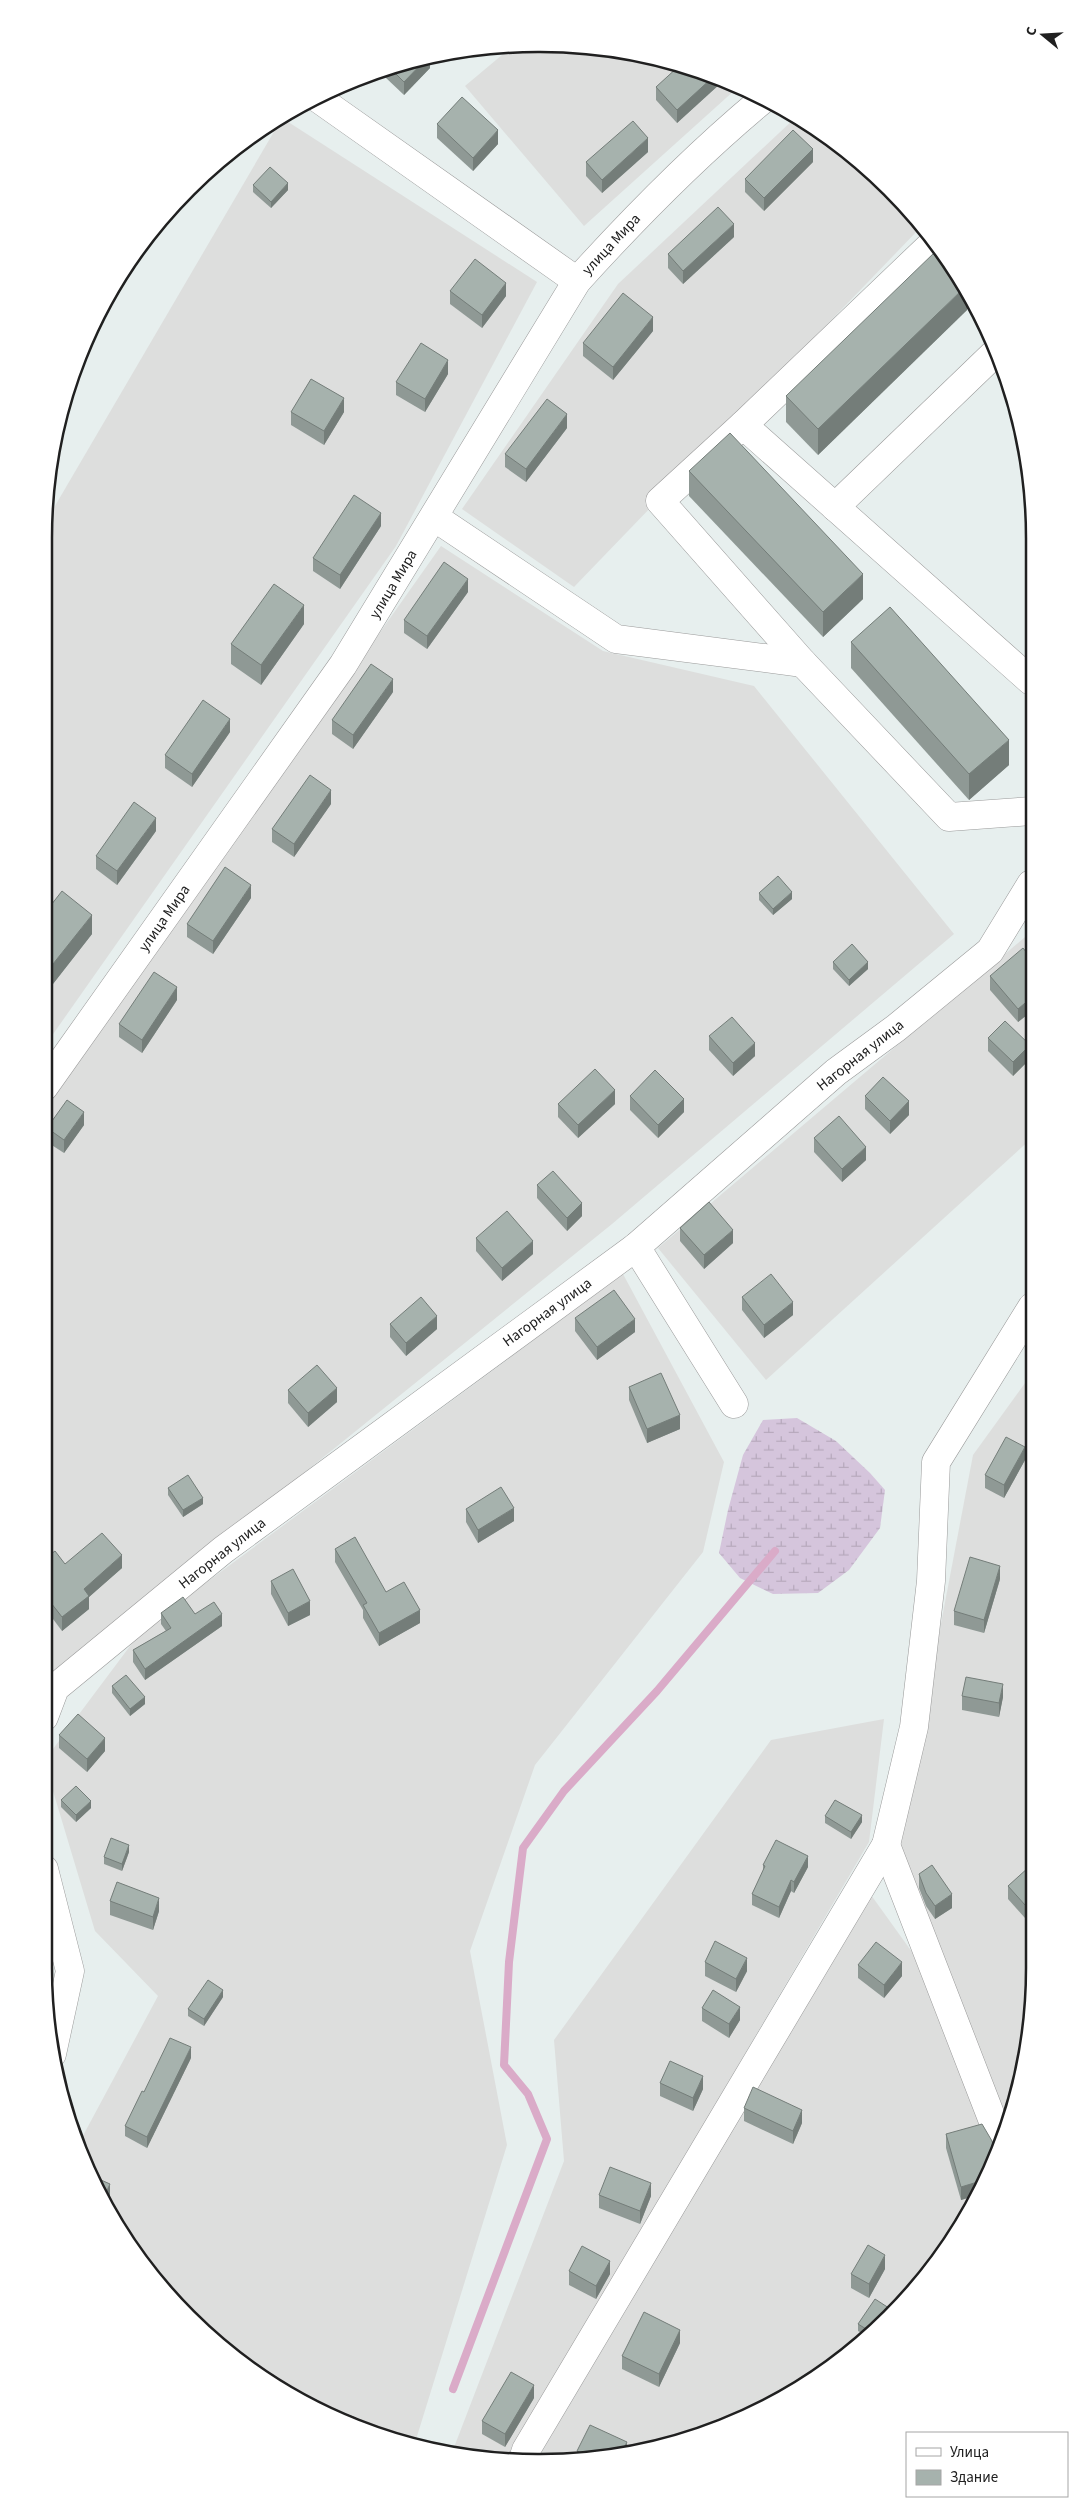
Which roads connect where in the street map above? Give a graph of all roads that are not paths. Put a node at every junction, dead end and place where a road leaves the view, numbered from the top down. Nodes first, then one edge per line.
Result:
1 (324, 103) edge
2 (757, 105) edge
3 (931, 251) edge
4 (577, 281) junction
5 (990, 358) edge
6 (743, 425) junction
7 (835, 507) junction
8 (434, 517) junction
9 (803, 663) junction
10 (1026, 677) edge
11 (1026, 811) edge
12 (1026, 892) edge
13 (52, 1076) edge
14 (636, 1247) junction
15 (1026, 1317) edge
16 (734, 1404) dead end
17 (52, 1696) edge
18 (886, 1845) junction
19 (52, 1901) edge
20 (57, 2031) edge
21 (997, 2132) edge
22 (526, 2454) edge

1 - 4 street
2 - 4 street, улица Мира
3 - 6 street
4 - 8 street, улица Мира
5 - 7 street
6 - 7 street
6 - 9 street
7 - 10 street
8 - 9 street
8 - 13 street, улица Мира
9 - 11 street
12 - 14 street, Нагорная улица
14 - 16 street
14 - 17 street, Нагорная улица
15 - 18 street
18 - 21 street
18 - 22 street
19 - 20 street

